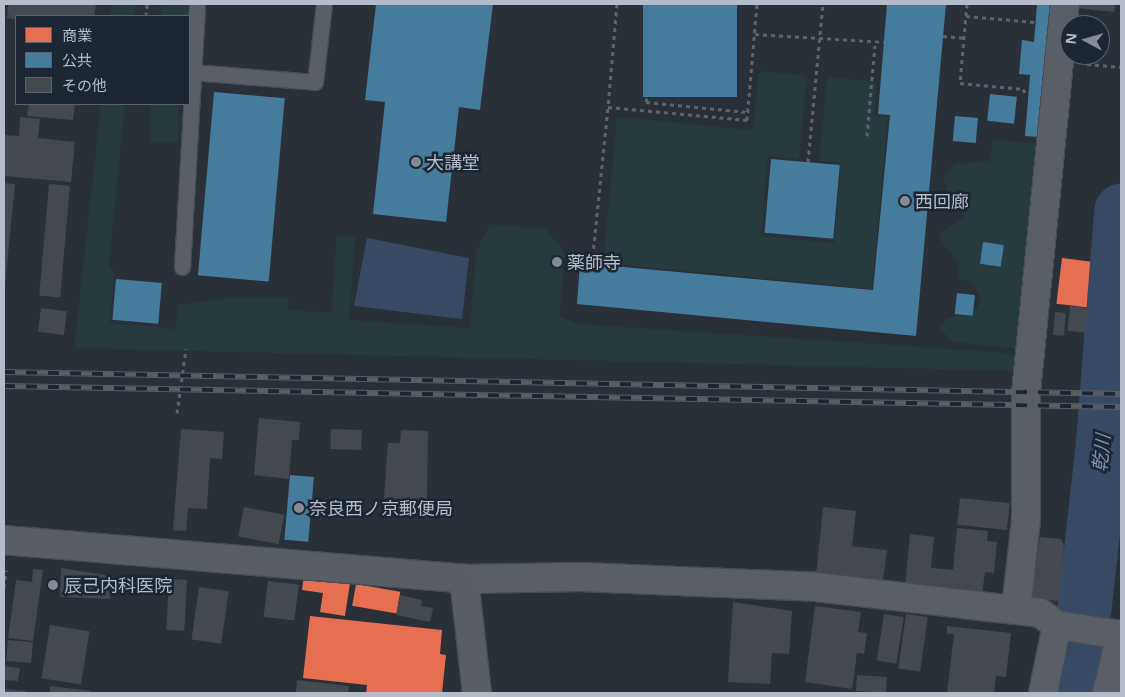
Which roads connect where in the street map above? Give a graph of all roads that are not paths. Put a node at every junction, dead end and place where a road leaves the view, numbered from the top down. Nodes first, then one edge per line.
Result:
1 (197, 4) edge
2 (324, 4) edge
3 (1065, 4) edge
4 (192, 72) junction
5 (182, 267) dead end
6 (4, 540) edge
7 (464, 579) junction
8 (1016, 610) junction
9 (1057, 625) junction
10 (1121, 635) edge
11 (477, 693) edge
12 (1043, 693) edge
13 (1107, 693) edge

1 - 4 lane
2 - 4 lane
3 - 8 street
4 - 5 lane
6 - 7 street
7 - 8 street
7 - 11 street
8 - 9 street
9 - 10 street
9 - 12 street
10 - 13 street

